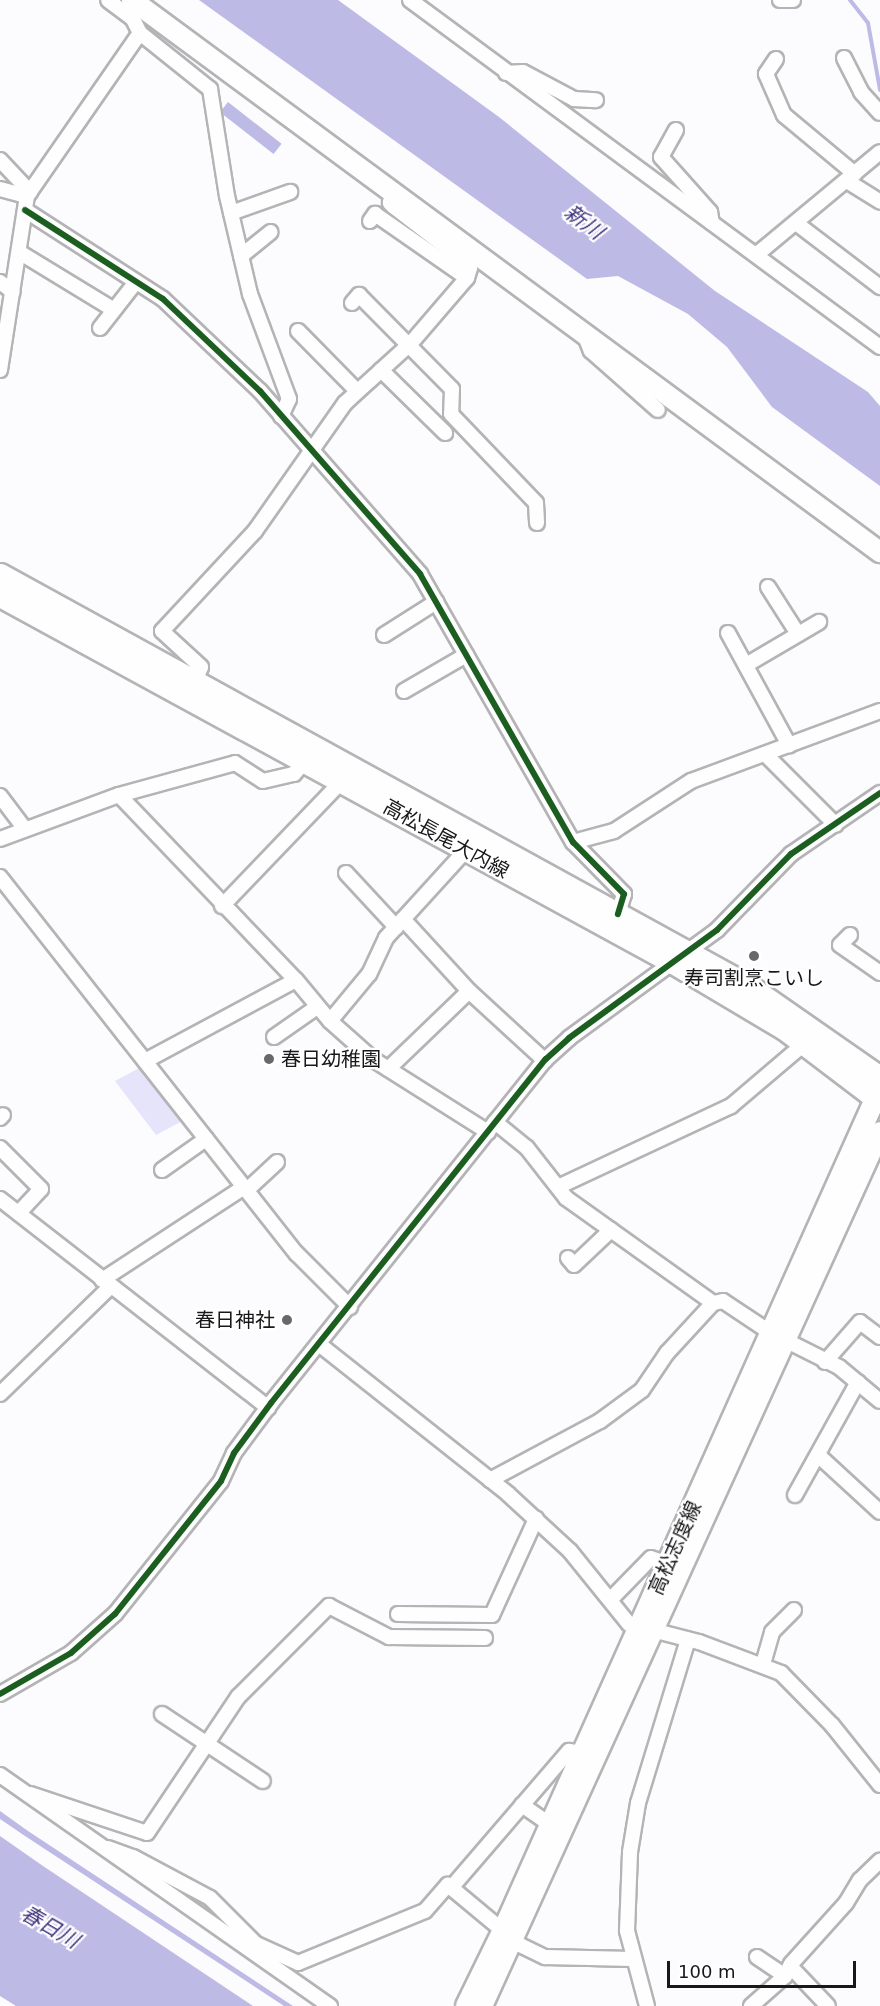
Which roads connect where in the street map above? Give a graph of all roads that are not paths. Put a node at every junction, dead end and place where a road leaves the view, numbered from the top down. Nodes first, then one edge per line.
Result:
1 (108, 0) edge
2 (132, 0) edge
3 (410, 0) edge
4 (780, 0) edge
5 (793, 0) edge
6 (140, 33) junction
7 (844, 58) dead end
8 (776, 59) dead end
9 (506, 73) junction
10 (596, 99) dead end
11 (880, 113) edge
12 (675, 130) dead end
13 (880, 152) edge
14 (0, 160) edge
15 (851, 177) junction
16 (0, 189) edge
17 (290, 192) dead end
18 (392, 193) junction
19 (27, 199) junction
20 (880, 202) edge
21 (231, 213) junction
22 (370, 220) dead end
23 (796, 223) junction
24 (712, 224) junction
25 (271, 232) dead end
26 (19, 252) junction
27 (756, 255) junction
28 (241, 256) junction
29 (467, 278) junction
30 (0, 282) edge
31 (136, 282) junction
32 (880, 287) edge
33 (13, 292) junction
34 (352, 303) dead end
35 (114, 310) junction
36 (100, 328) dead end
37 (298, 331) dead end
38 (584, 334) junction
39 (411, 343) junction
40 (880, 346) edge
41 (0, 370) edge
42 (381, 370) junction
43 (357, 390) junction
44 (658, 410) dead end
45 (281, 416) junction
46 (445, 434) dead end
47 (310, 450) junction
48 (537, 523) dead end
49 (880, 552) edge
50 (0, 574) edge
51 (768, 587) dead end
52 (0, 596) edge
53 (436, 602) junction
54 (819, 622) dead end
55 (162, 631) junction
56 (728, 633) dead end
57 (798, 634) junction
58 (384, 635) dead end
59 (466, 655) junction
60 (148, 657) junction
61 (746, 665) junction
62 (194, 683) junction
63 (404, 691) dead end
64 (880, 711) edge
65 (789, 745) junction
66 (765, 754) junction
67 (304, 762) junction
68 (340, 782) junction
69 (880, 793) edge
70 (119, 795) junction
71 (0, 796) edge
72 (836, 825) junction
73 (25, 830) junction
74 (0, 839) edge
75 (573, 843) junction
76 (466, 850) junction
77 (346, 873) dead end
78 (0, 877) edge
79 (222, 906) junction
80 (618, 914) junction
81 (400, 923) junction
82 (850, 935) dead end
83 (681, 958) junction
84 (880, 973) edge
85 (296, 980) junction
86 (469, 992) junction
87 (317, 1007) junction
88 (330, 1021) junction
89 (274, 1037) dead end
90 (805, 1043) junction
91 (145, 1061) junction
92 (545, 1061) junction
93 (388, 1068) junction
94 (880, 1077) edge
95 (879, 1096) edge
96 (492, 1127) junction
97 (880, 1132) edge
98 (206, 1139) junction
99 (0, 1148) edge
100 (277, 1162) dead end
101 (162, 1170) dead end
102 (560, 1186) junction
103 (245, 1189) junction
104 (0, 1199) edge
105 (19, 1212) junction
106 (612, 1230) junction
107 (568, 1258) dead end
108 (105, 1284) junction
109 (713, 1303) junction
110 (350, 1307) junction
111 (778, 1337) junction
112 (880, 1337) edge
113 (319, 1344) junction
114 (825, 1362) junction
115 (858, 1382) junction
116 (0, 1394) edge
117 (880, 1401) edge
118 (268, 1408) junction
119 (818, 1455) junction
120 (490, 1480) junction
121 (795, 1495) dead end
122 (880, 1512) edge
123 (536, 1519) junction
124 (668, 1564) junction
125 (611, 1599) junction
126 (794, 1610) dead end
127 (398, 1614) dead end
128 (647, 1628) junction
129 (485, 1638) dead end
130 (688, 1639) junction
131 (763, 1664) junction
132 (0, 1694) edge
133 (162, 1714) dead end
134 (205, 1743) junction
135 (583, 1753) junction
136 (0, 1775) edge
137 (263, 1781) dead end
138 (880, 1785) edge
139 (30, 1794) junction
140 (522, 1805) junction
141 (551, 1825) junction
142 (108, 1848) junction
143 (880, 1861) edge
144 (451, 1888) junction
145 (509, 1935) junction
146 (254, 1948) junction
147 (757, 1957) dead end
148 (633, 1959) junction
149 (788, 1971) junction
150 (330, 2006) edge
151 (466, 2006) edge
152 (482, 2006) edge
153 (648, 2006) edge
154 (751, 2006) edge
155 (828, 2006) edge

1 - 6 street
2 - 18 main road
3 - 9 street
4 - 5 street
6 - 19 street
6 - 21 street
7 - 11 street
8 - 15 street
9 - 10 street
9 - 24 street
12 - 24 street
13 - 15 street
14 - 19 street
15 - 20 street
15 - 23 street
16 - 19 street
17 - 21 street
18 - 29 street
18 - 38 main road
19 - 26 street
19 - 31 street
21 - 28 street
22 - 29 street
23 - 27 street
23 - 32 street
24 - 27 street
25 - 28 street
26 - 33 street
26 - 35 street
27 - 40 street
28 - 45 street
29 - 39 street
30 - 33 street
31 - 35 street
31 - 45 street
33 - 41 street
34 - 39 street
35 - 36 street
37 - 43 street
38 - 44 street
38 - 49 main road
39 - 42 street
39 - 48 street
42 - 43 street
42 - 46 street
43 - 47 street
45 - 47 street
47 - 53 street
47 - 55 street
50 - 60 main road, 高松長尾大内線
51 - 57 street
52 - 67 main road, 高松長尾大内線
53 - 58 street
53 - 59 street
54 - 57 street
55 - 60 street
55 - 62 street
56 - 61 street
57 - 61 street
59 - 63 street
59 - 75 street
60 - 62 main road, 高松長尾大内線
61 - 65 street
62 - 80 main road, 高松長尾大内線
64 - 65 street
65 - 66 street
66 - 72 street
66 - 75 street
67 - 68 main road, 高松長尾大内線
67 - 70 street
68 - 76 main road, 高松長尾大内線
68 - 79 street
69 - 72 street
70 - 73 street
70 - 79 street
71 - 73 street
72 - 83 street
73 - 74 street
75 - 80 street
76 - 81 street
76 - 83 main road, 高松長尾大内線
77 - 81 street
78 - 91 street
79 - 85 street
80 - 83 main road, 高松長尾大内線
81 - 86 street
81 - 88 street
82 - 84 street
83 - 90 main road, 高松長尾大内線
83 - 92 street
83 - 94 main road, 高松長尾大内線
85 - 87 street
85 - 91 street
86 - 92 street
86 - 93 street
87 - 88 street
87 - 89 street
88 - 93 street
90 - 95 main road, 高松長尾大内線
90 - 102 street
91 - 98 street
92 - 96 street
93 - 96 street
95 - 111 main road, 高松志度線
96 - 102 street
96 - 110 street
97 - 111 main road, 高松志度線
98 - 101 street
98 - 103 street
99 - 105 street
100 - 103 street
102 - 106 street
103 - 108 street
103 - 110 street
104 - 105 street
105 - 108 street
106 - 107 street
106 - 109 street
108 - 116 street
108 - 118 street
109 - 111 street
109 - 120 street
110 - 113 street
111 - 114 street
111 - 124 main road, 高松志度線
111 - 128 main road, 高松志度線
112 - 114 street
113 - 118 street
113 - 120 street
114 - 115 street
115 - 117 street
115 - 119 street
118 - 132 street
119 - 121 street
119 - 122 street
120 - 123 street
123 - 125 street
123 - 127 street
124 - 125 street
124 - 128 main road, 高松志度線
125 - 128 street
126 - 131 street
128 - 130 street
128 - 135 main road, 高松志度線
128 - 145 main road, 高松志度線
129 - 134 street
130 - 131 street
130 - 148 street
131 - 138 street
133 - 134 street
134 - 137 street
134 - 139 street
135 - 140 street
135 - 141 main road, 高松志度線
136 - 139 street
139 - 142 street
140 - 141 street
140 - 144 street
141 - 145 main road, 高松志度線
142 - 146 street
142 - 146 street
143 - 149 street
144 - 145 street
144 - 146 street
145 - 148 street
145 - 151 main road, 高松志度線
145 - 152 main road, 高松志度線
146 - 150 street
147 - 149 street
148 - 153 street
149 - 154 street
149 - 155 street

